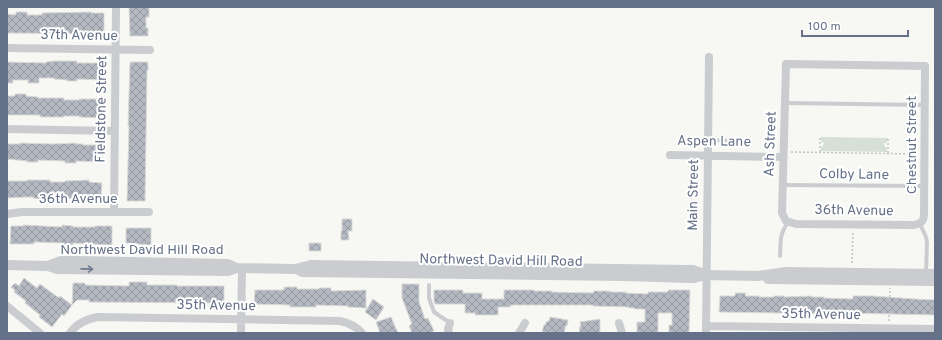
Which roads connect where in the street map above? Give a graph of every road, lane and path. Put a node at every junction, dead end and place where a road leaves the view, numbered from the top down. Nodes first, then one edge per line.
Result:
1 (116, 7) edge
2 (7, 48) edge
3 (116, 49) junction
4 (150, 50) dead end
5 (709, 57) dead end
6 (786, 64) joint
7 (785, 103) junction
8 (925, 105) junction
9 (7, 129) edge
10 (115, 131) junction
11 (820, 138) dead end
12 (888, 138) dead end
13 (708, 140) junction
14 (733, 141) dead end
15 (791, 152) dead end
16 (820, 152) junction
17 (888, 153) junction
18 (917, 154) dead end
19 (670, 155) dead end
20 (708, 155) junction
21 (783, 156) junction
22 (782, 185) junction
23 (924, 186) junction
24 (114, 212) junction
25 (148, 212) dead end
26 (7, 214) edge
27 (788, 222) junction
28 (920, 224) junction
29 (853, 230) dead end
30 (780, 256) dead end
31 (852, 263) dead end
32 (7, 265) edge
33 (239, 268) junction
34 (930, 274) edge
35 (707, 275) junction
36 (758, 276) junction
37 (890, 281) junction
38 (935, 281) edge
39 (429, 285) dead end
40 (7, 306) edge
41 (242, 319) junction
42 (450, 323) joint
43 (525, 323) dead end
44 (619, 323) dead end
45 (889, 328) junction
46 (935, 329) edge
47 (706, 330) edge
48 (790, 330) edge
49 (872, 331) edge
50 (40, 333) edge
51 (70, 333) edge
52 (241, 333) edge
53 (362, 333) edge
54 (449, 333) edge
55 (519, 333) edge
56 (622, 333) edge

1 - 3 street, Fieldstone Street
2 - 3 street, 37th Avenue
3 - 4 street, 37th Avenue
3 - 10 street, Fieldstone Street
5 - 13 street, Main Street
6 - 7 street, Ash Street
6 - 8 street, Chestnut Street
7 - 8 lane
7 - 21 street, Ash Street
8 - 23 street, Chestnut Street
9 - 10 street
10 - 24 street, Fieldstone Street
11 - 16 path
12 - 17 path
13 - 14 lane
13 - 20 street, Main Street
15 - 16 path
16 - 17 path
17 - 18 path
19 - 20 street, Aspen Lane
20 - 21 street, Aspen Lane
20 - 35 street, Main Street
21 - 22 street, Ash Street
22 - 23 lane, Colby Lane
22 - 27 street, Ash Street
23 - 28 street, Chestnut Street
24 - 25 street, 36th Avenue
24 - 26 street, 36th Avenue
27 - 28 street, 36th Avenue
27 - 30 lane
28 - 34 lane
29 - 31 path
32 - 33 street, Northwest David Hill Road
33 - 35 street, Northwest David Hill Road
33 - 41 street
34 - 36 street, Northwest David Hill Road
35 - 36 street, Northwest David Hill Road
35 - 47 street, Main Street
36 - 37 street, Northwest David Hill Road
37 - 38 street, Northwest David Hill Road
37 - 45 path
39 - 42 lane
40 - 50 street
41 - 51 street, 35th Avenue
41 - 52 street
41 - 53 street, 35th Avenue
42 - 54 street
43 - 55 street
44 - 56 street
45 - 46 street, 35th Avenue
45 - 49 street, 35th Avenue
47 - 48 street, 35th Avenue
48 - 49 street, 35th Avenue

